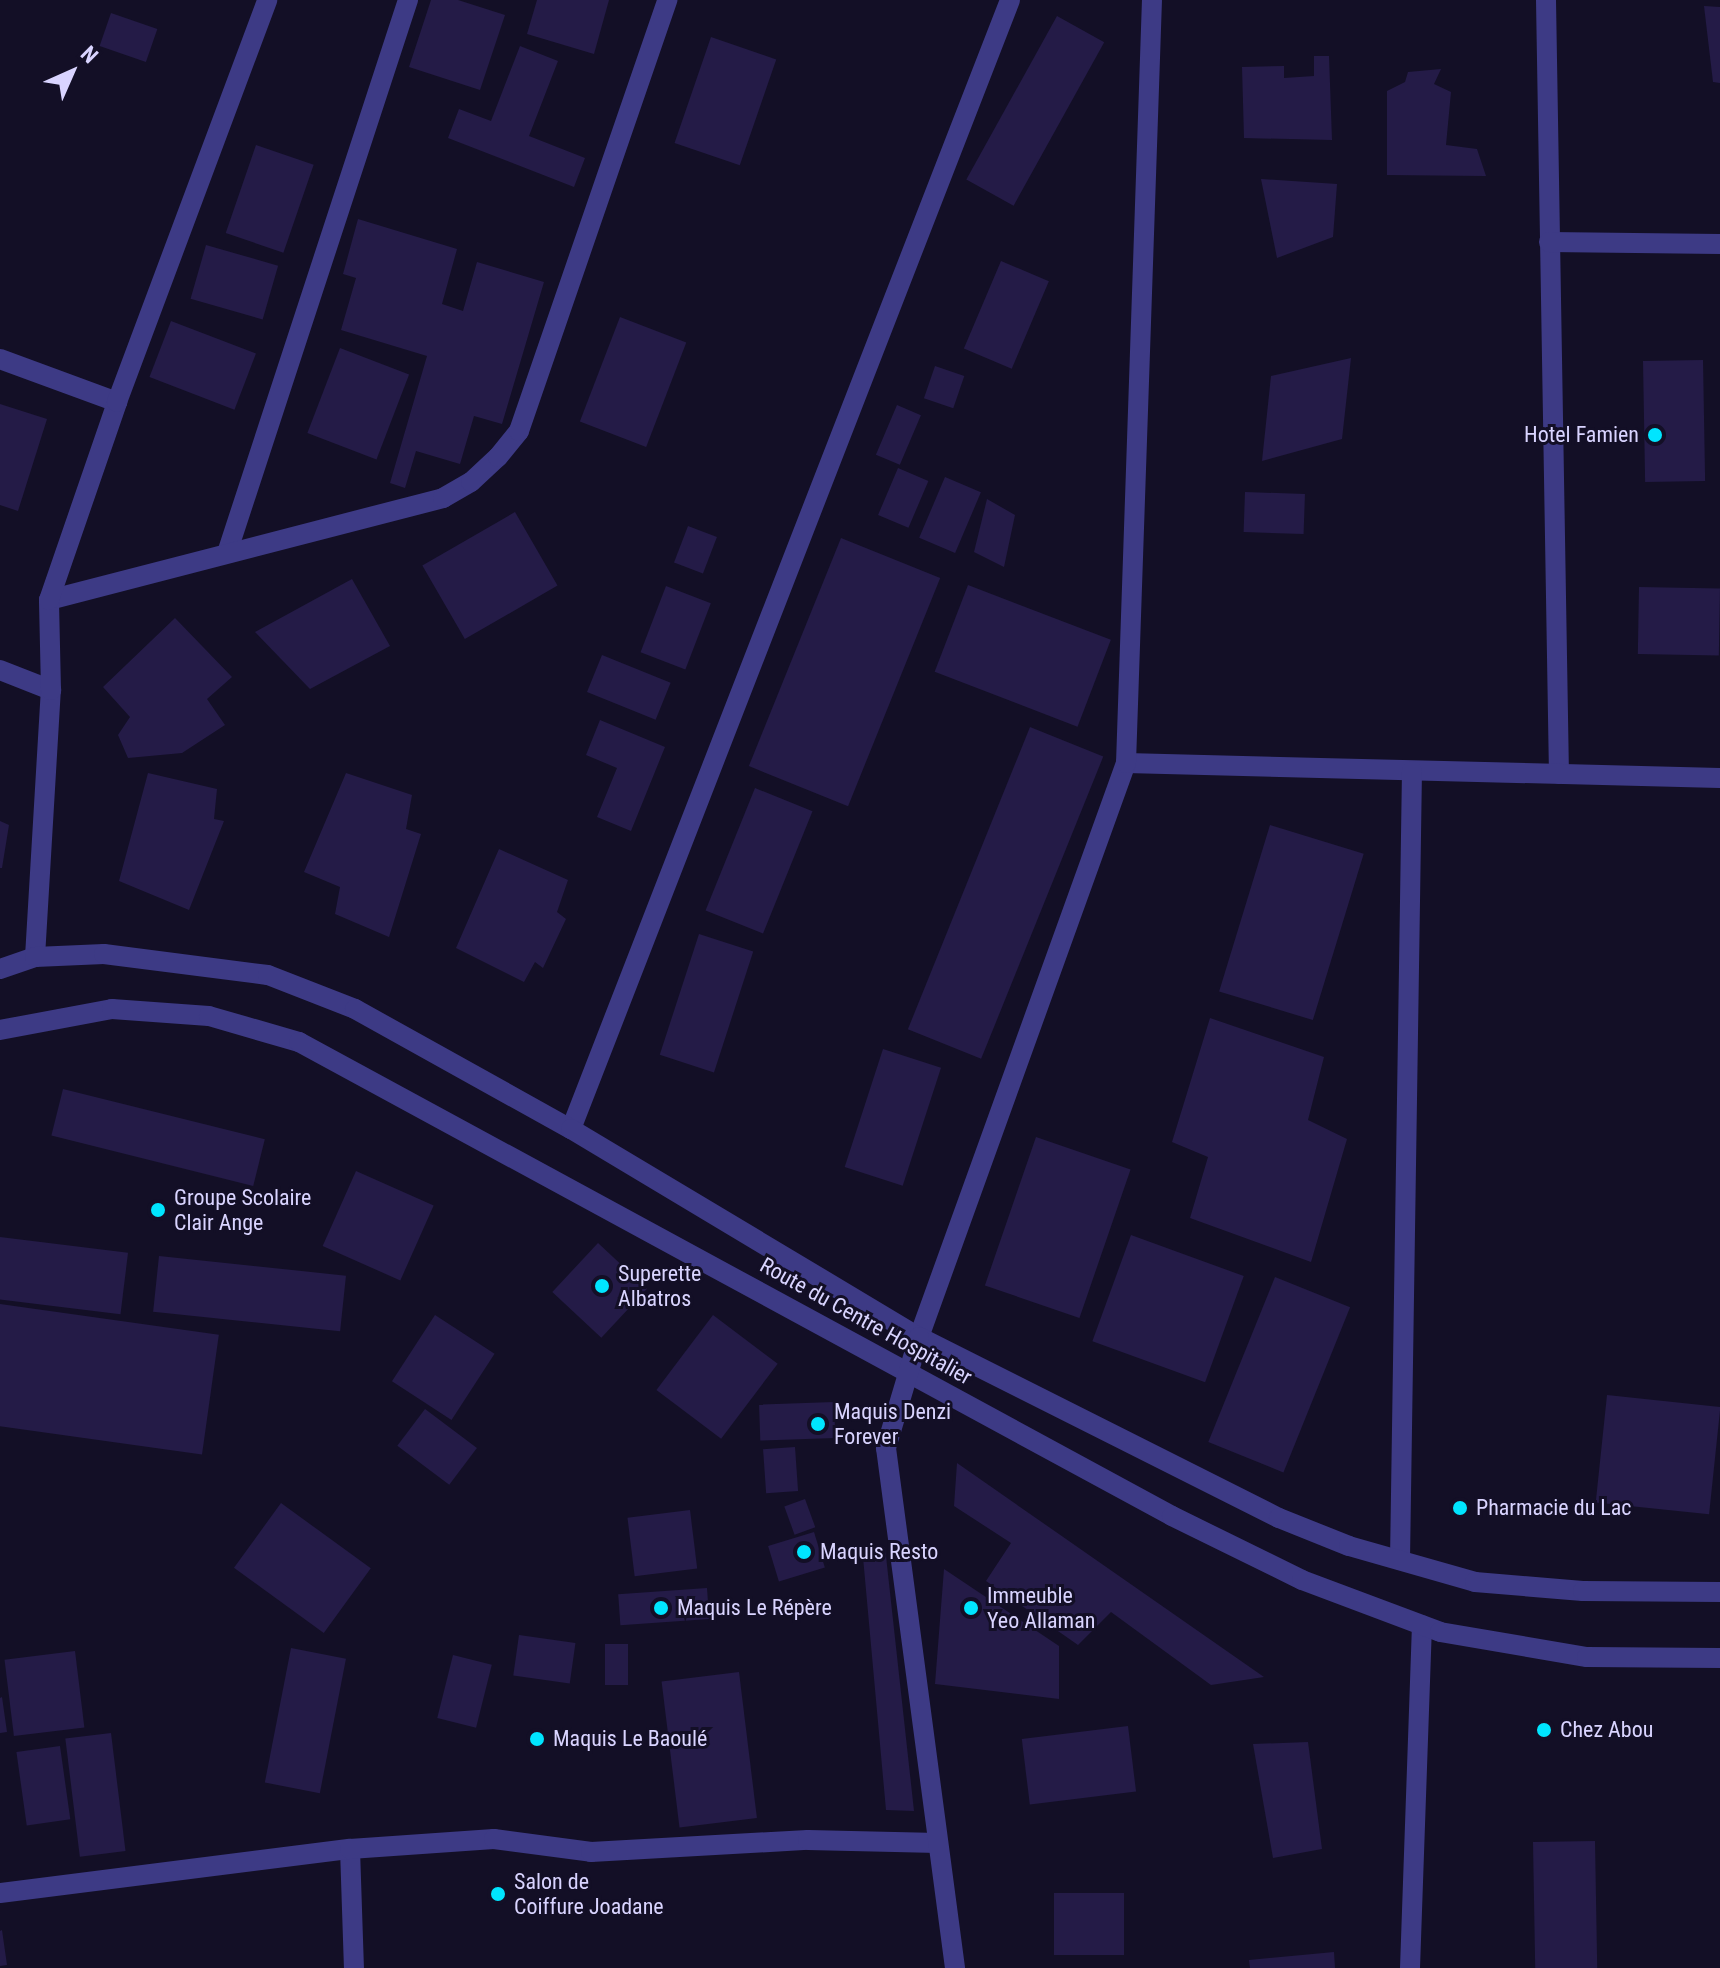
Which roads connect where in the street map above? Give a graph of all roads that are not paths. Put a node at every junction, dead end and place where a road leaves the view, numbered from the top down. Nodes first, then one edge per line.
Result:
1 (267, 0) edge
2 (408, 0) edge
3 (667, 0) edge
4 (1010, 0) edge
5 (1152, 0) edge
6 (1546, 0) edge
7 (1549, 242) junction
8 (1720, 244) edge
9 (0, 359) edge
10 (117, 402) junction
11 (227, 553) junction
12 (49, 600) junction
13 (0, 670) edge
14 (51, 690) junction
15 (1126, 763) junction
16 (1412, 771) junction
17 (1559, 774) junction
18 (1720, 778) edge
19 (35, 957) junction
20 (0, 969) edge
21 (0, 1030) edge
22 (571, 1129) junction
23 (919, 1337) junction
24 (907, 1371) junction
25 (1400, 1560) junction
26 (1720, 1592) edge
27 (1422, 1625) junction
28 (1720, 1658) edge
29 (938, 1843) junction
30 (350, 1849) junction
31 (0, 1893) edge
32 (354, 1968) edge
33 (955, 1968) edge
34 (1410, 1968) edge

1 - 10 street
2 - 11 street
3 - 11 street
4 - 22 street
5 - 15 street
6 - 7 street
7 - 8 street
7 - 17 street
9 - 10 street
10 - 12 street
11 - 12 street
12 - 14 street
13 - 14 street
14 - 19 street
15 - 16 street
15 - 23 street
16 - 17 street
16 - 25 street
17 - 18 street
19 - 20 street, Route du Centre Hospitalier
19 - 22 street, Route du Centre Hospitalier
21 - 24 street, Route du Centre Hospitalier
22 - 23 street, Route du Centre Hospitalier
23 - 24 street
23 - 25 street, Route du Centre Hospitalier
24 - 27 street, Route du Centre Hospitalier
24 - 29 street
25 - 26 street, Route du Centre Hospitalier
27 - 28 street, Route du Centre Hospitalier
27 - 34 street
29 - 30 street
29 - 33 street
30 - 31 street
30 - 32 street

